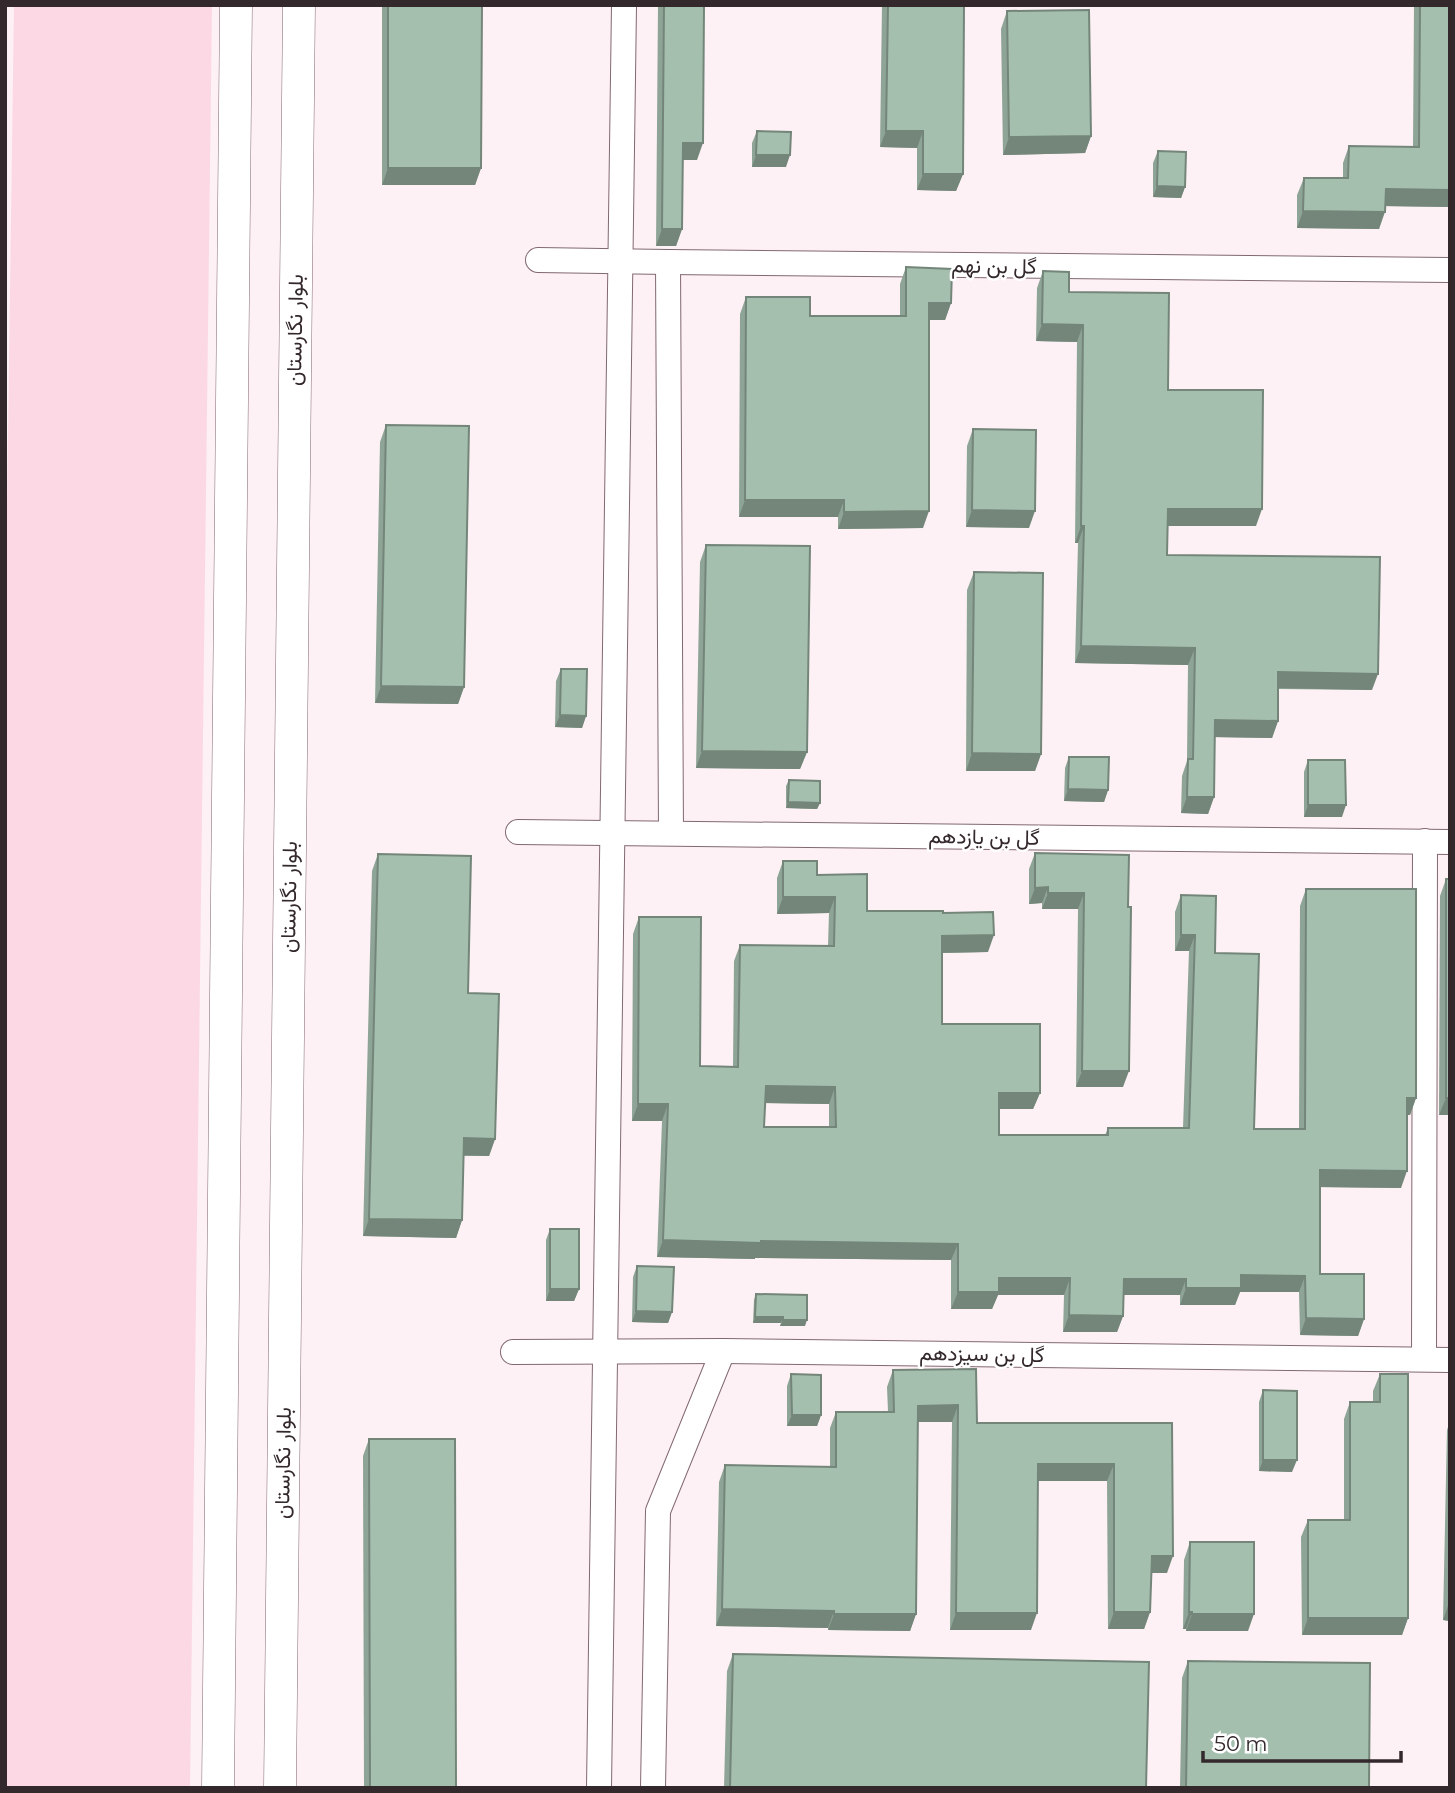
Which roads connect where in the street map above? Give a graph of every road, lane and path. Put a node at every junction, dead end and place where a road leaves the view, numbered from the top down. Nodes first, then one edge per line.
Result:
1 (236, 5) edge
2 (299, 5) edge
3 (624, 5) edge
4 (538, 260) dead end
5 (621, 262) junction
6 (668, 262) junction
7 (1450, 270) edge
8 (518, 832) dead end
9 (611, 833) junction
10 (671, 834) junction
11 (1437, 841) edge
12 (605, 1351) junction
13 (723, 1351) junction
14 (513, 1352) dead end
15 (1424, 1359) junction
16 (1450, 1360) edge
17 (218, 1788) edge
18 (280, 1788) edge
19 (599, 1788) edge
20 (653, 1788) edge

1 - 17 street
2 - 18 street, بلوار نگارستان
3 - 5 street
4 - 5 street, گل بن نهم
5 - 6 street, گل بن نهم
5 - 9 street
6 - 7 street, گل بن نهم
6 - 10 street
8 - 9 street, گل بن یازدهم
9 - 10 street, گل بن یازدهم
9 - 12 street
10 - 11 street, گل بن یازدهم
11 - 15 street
12 - 13 street, گل بن سیزدهم
12 - 14 street, گل بن سیزدهم
12 - 19 street
13 - 15 street, گل بن سیزدهم
13 - 20 street
15 - 16 street, گل بن سیزدهم

